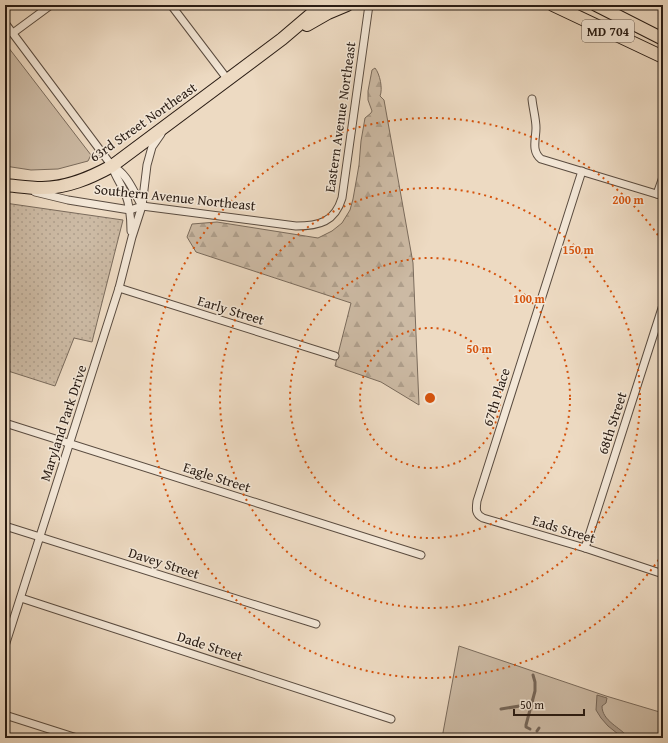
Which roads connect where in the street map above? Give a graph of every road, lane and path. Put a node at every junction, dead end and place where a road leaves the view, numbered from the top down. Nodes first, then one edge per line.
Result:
1 (51, 5) edge
2 (171, 5) edge
3 (322, 5) edge
4 (347, 5) edge
5 (369, 5) edge
6 (553, 5) edge
7 (596, 5) edge
8 (5, 23) edge
9 (13, 33) junction
10 (663, 38) edge
11 (282, 40) junction
12 (663, 57) edge
13 (228, 80) junction
14 (532, 100) dead end
15 (170, 123) junction
16 (112, 166) junction
17 (582, 171) junction
18 (663, 177) edge
19 (5, 185) edge
20 (660, 195) edge
21 (142, 206) junction
22 (130, 210) junction
23 (296, 226) joint
24 (132, 237) junction
25 (119, 288) junction
26 (663, 305) edge
27 (335, 356) dead end
28 (5, 423) edge
29 (70, 444) junction
30 (479, 495) joint
31 (5, 526) edge
32 (40, 537) junction
33 (585, 548) junction
34 (421, 555) dead end
35 (663, 574) edge
36 (21, 598) junction
37 (316, 624) dead end
38 (5, 646) edge
39 (5, 715) edge
40 (391, 719) dead end
41 (77, 738) edge

1 - 9 street
2 - 13 street
3 - 11 main road, 63rd Street Northeast
4 - 11 main road, 63rd Street Northeast
5 - 23 street, Eastern Avenue Northeast
6 - 12 main road, MD 704
7 - 10 main road, MD 704
8 - 9 street
9 - 16 street
11 - 13 main road, 63rd Street Northeast
13 - 15 main road, 63rd Street Northeast
14 - 17 street
15 - 16 main road, 63rd Street Northeast
15 - 21 street, Maryland Park Drive
16 - 19 main road, 63rd Street Northeast
16 - 21 street
16 - 22 street
17 - 20 street
17 - 30 street, 67th Place
18 - 20 street
19 - 22 street, Southern Avenue Northeast
21 - 22 street, Southern Avenue Northeast
21 - 23 street, Southern Avenue Northeast
21 - 24 street, Maryland Park Drive
22 - 24 street
24 - 25 street, Maryland Park Drive
25 - 27 street, Early Street
25 - 29 street, Maryland Park Drive
26 - 33 street, 68th Street
28 - 29 street, Eagle Street
29 - 32 street, Maryland Park Drive
29 - 34 street, Eagle Street
30 - 33 street, Eads Street
31 - 32 street, Davey Street
32 - 36 street, Maryland Park Drive
32 - 37 street, Davey Street
33 - 35 street, Eads Street
36 - 38 street, Maryland Park Drive
36 - 40 street, Dade Street
39 - 41 street

